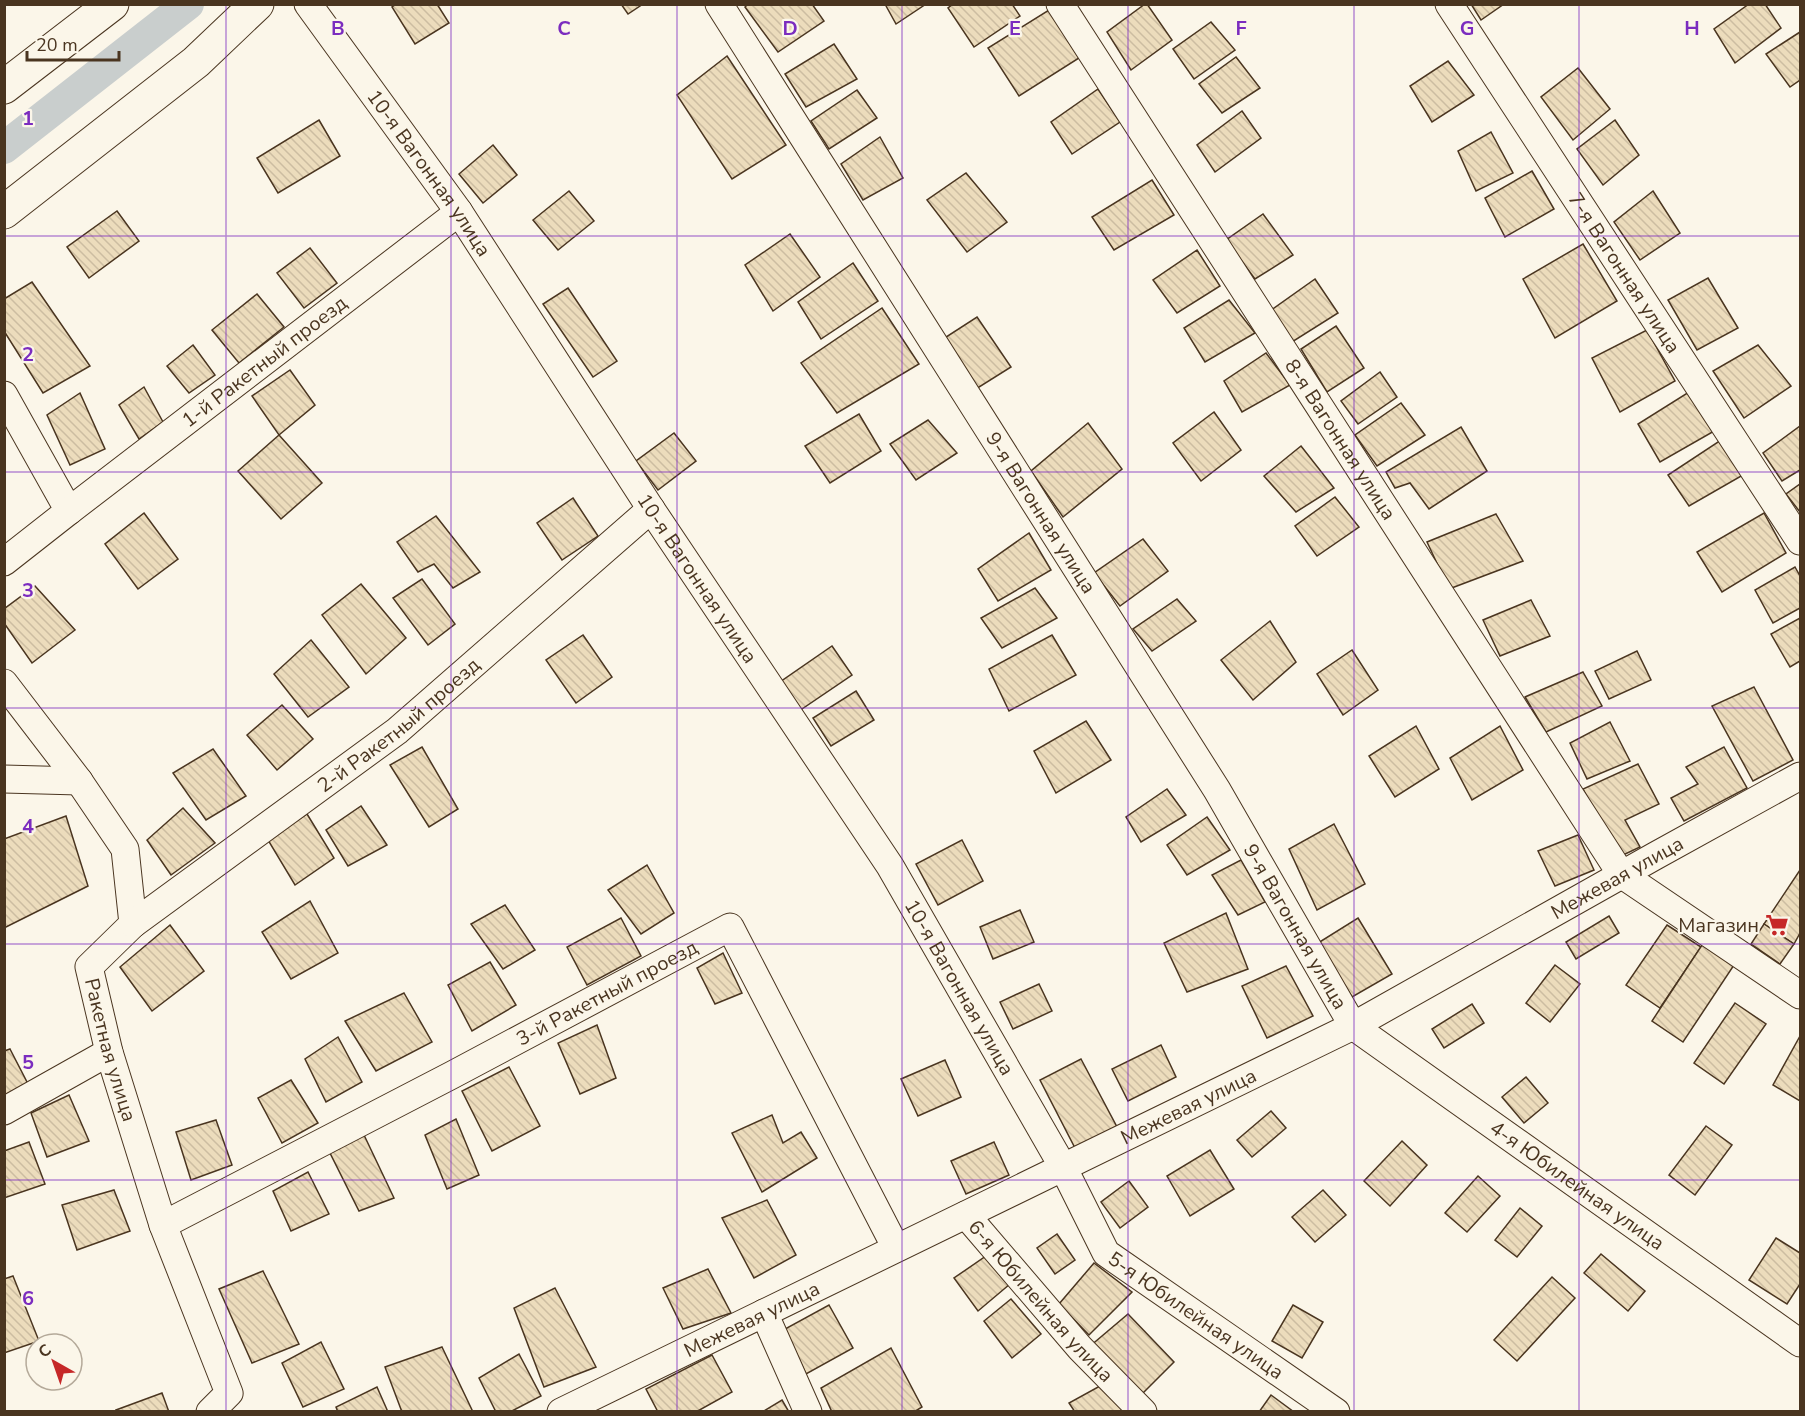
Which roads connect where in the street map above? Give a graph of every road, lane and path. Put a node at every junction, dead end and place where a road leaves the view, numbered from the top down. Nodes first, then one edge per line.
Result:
1 (112, 4) edge
2 (257, 4) edge
3 (308, 4) edge
4 (719, 4) edge
5 (1060, 4) edge
6 (1449, 4) edge
7 (4, 87) edge
8 (4, 212) edge
9 (459, 212) junction
10 (4, 395) edge
11 (651, 509) junction
12 (69, 511) junction
13 (1800, 541) edge
14 (4, 562) edge
15 (4, 682) edge
16 (1800, 776) edge
17 (4, 779) edge
18 (79, 781) junction
19 (1621, 874) junction
20 (133, 924) junction
21 (1800, 995) edge
22 (1353, 1026) junction
23 (109, 1052) junction
24 (4, 1111) edge
25 (1063, 1167) junction
26 (966, 1215) junction
27 (163, 1225) junction
28 (896, 1248) junction
29 (764, 1312) junction
30 (1800, 1343) edge
31 (210, 1412) edge
32 (561, 1412) edge
33 (808, 1412) edge
34 (1143, 1412) edge
35 (1336, 1412) edge

1 - 7 main road
2 - 8 main road
3 - 9 street, 10-я Вагонная улица
4 - 22 street, 9-я Вагонная улица
5 - 19 street, 8-я Вагонная улица
6 - 13 street, 7-я Вагонная улица
9 - 11 street, 10-я Вагонная улица
9 - 12 street, 1-й Ракетный проезд
10 - 12 street
11 - 20 street, 2-й Ракетный проезд
11 - 25 street, 10-я Вагонная улица
12 - 14 street
15 - 18 street
16 - 19 street, Межевая улица
17 - 18 street
18 - 20 street
19 - 21 street
19 - 22 street, Межевая улица
20 - 23 street, Ракетная улица
22 - 25 street, Межевая улица
22 - 30 street, 4-я Юбилейная улица
23 - 24 street
23 - 27 street, Ракетная улица
25 - 26 street, Межевая улица
25 - 35 street, 5-я Юбилейная улица
26 - 28 street, Межевая улица
26 - 34 street, 6-я Юбилейная улица
27 - 28 street, 3-й Ракетный проезд
27 - 31 street, Ракетная улица
28 - 29 street, Межевая улица
29 - 32 street, Межевая улица
29 - 33 street

